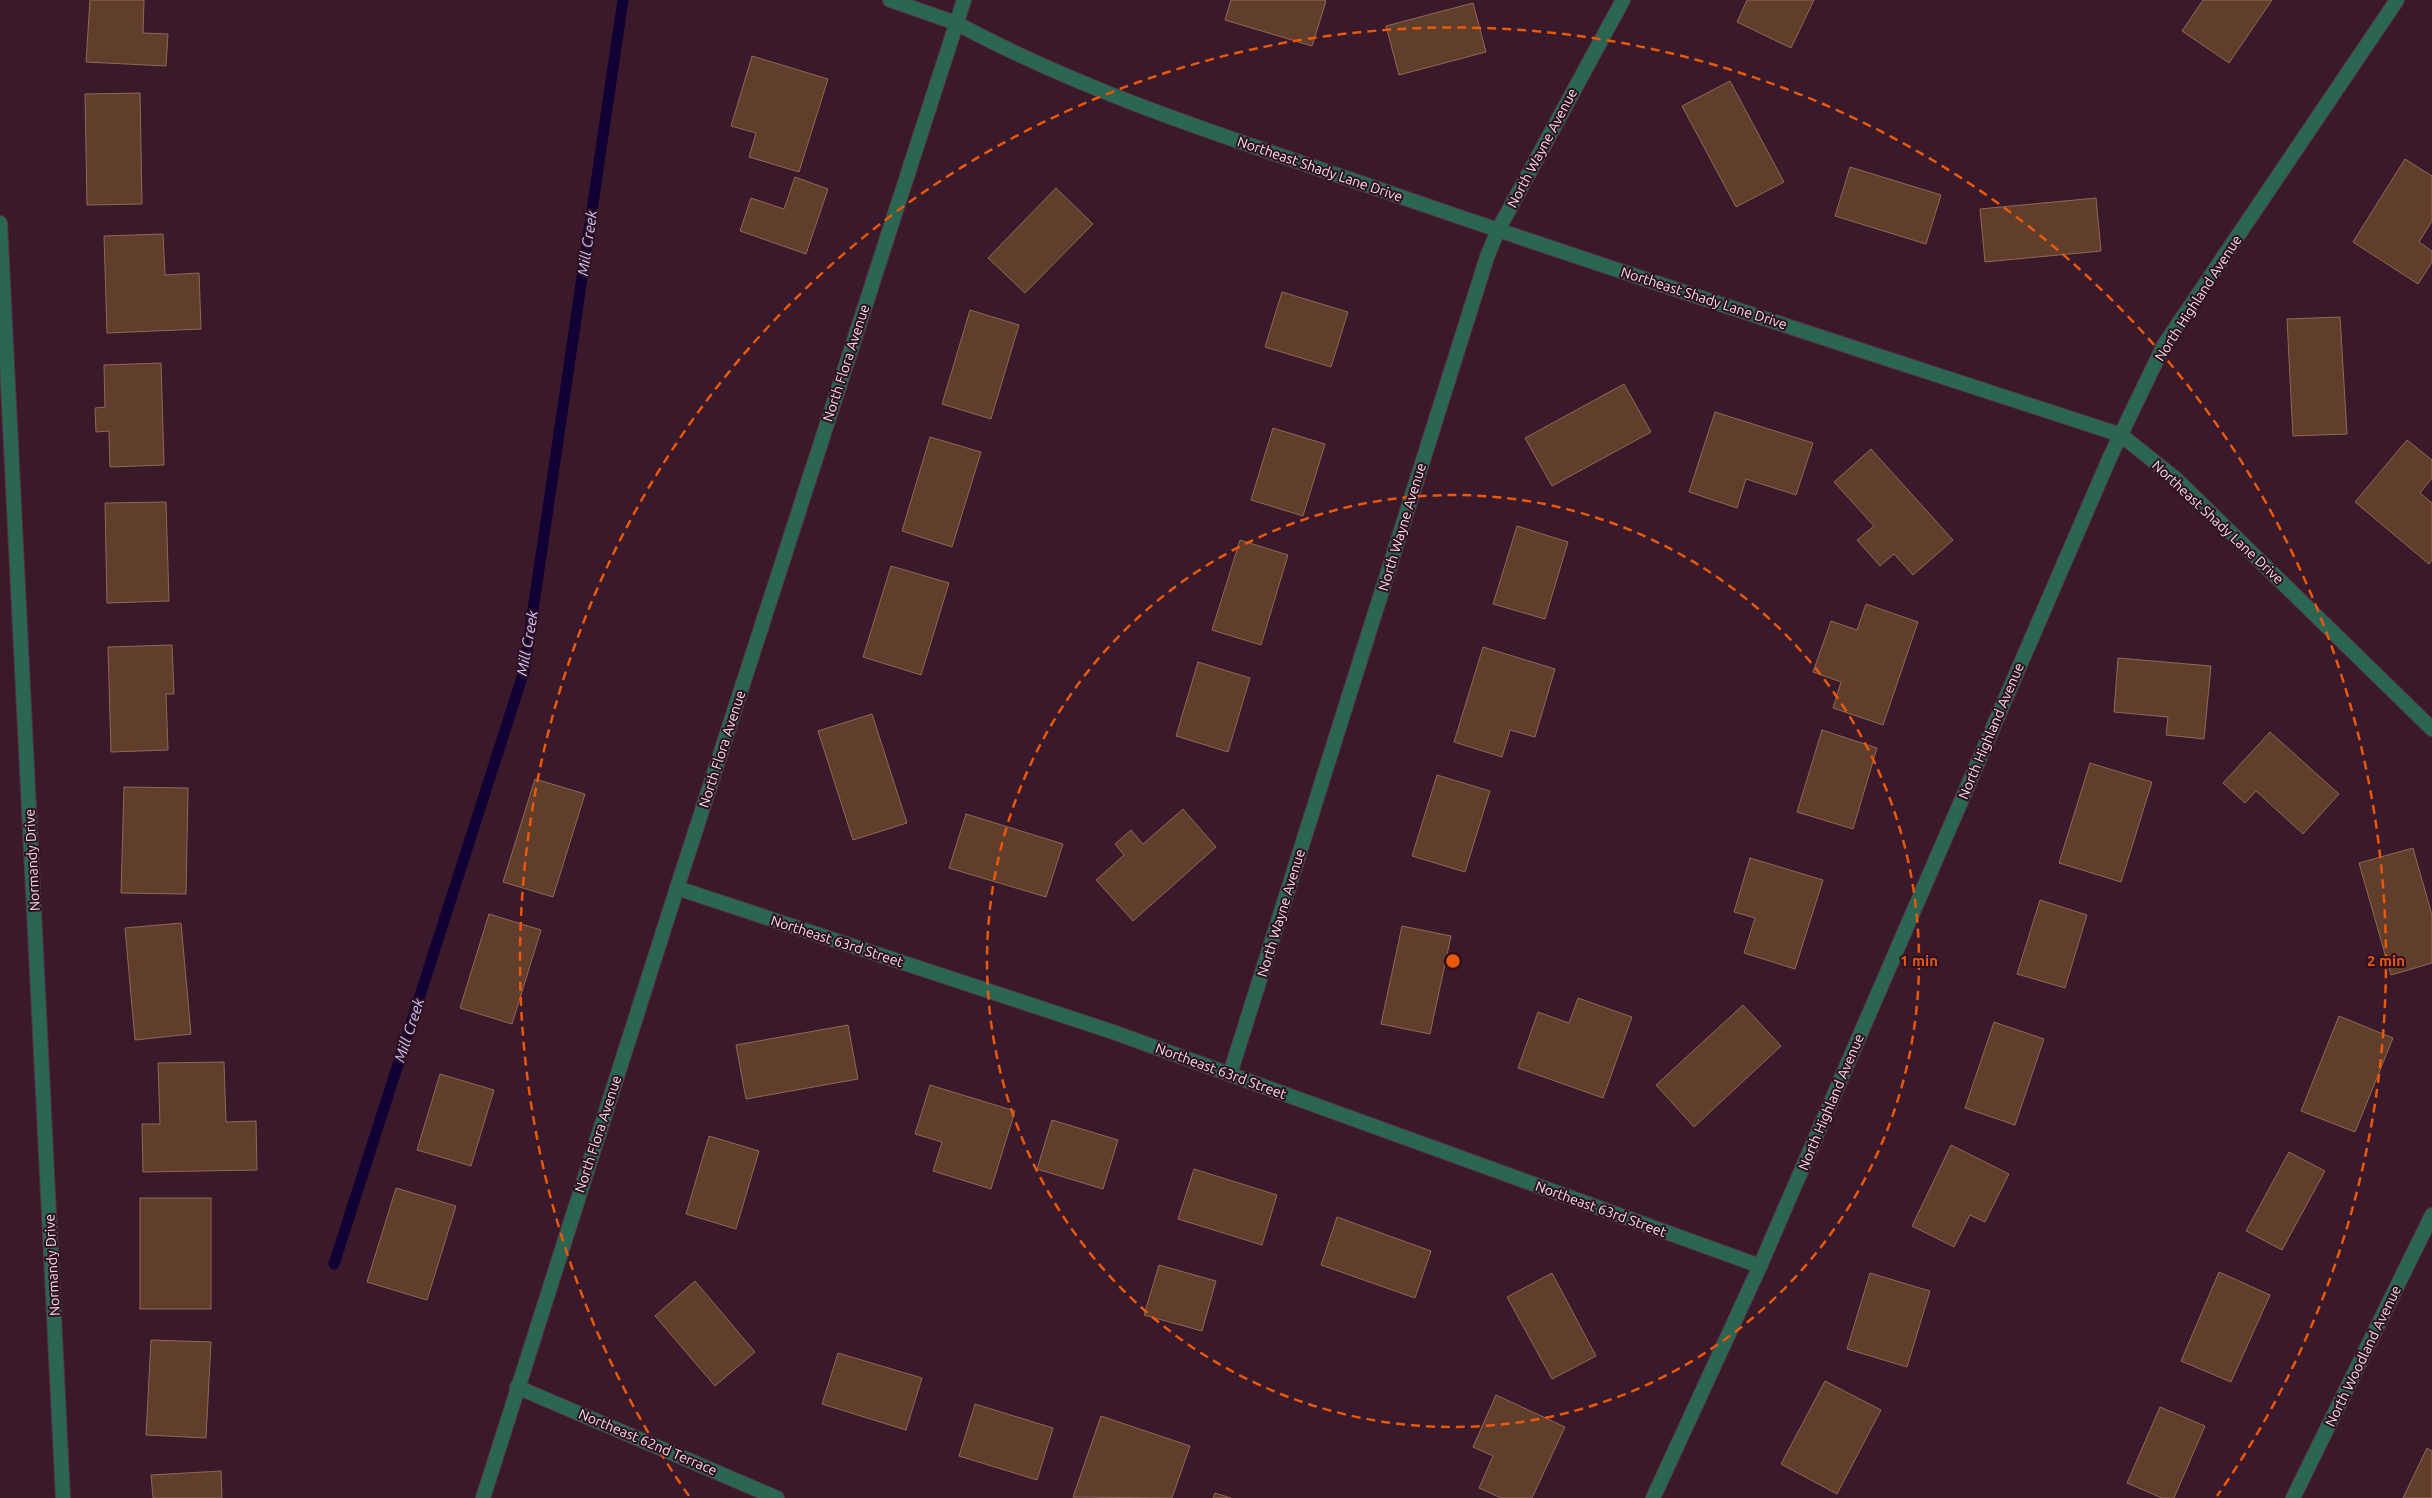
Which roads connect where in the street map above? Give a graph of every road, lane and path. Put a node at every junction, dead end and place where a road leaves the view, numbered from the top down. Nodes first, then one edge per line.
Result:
1 (890, 0) edge
2 (964, 0) edge
3 (1623, 0) edge
4 (2396, 0) edge
5 (956, 23) junction
6 (0, 223) edge
7 (1498, 230) junction
8 (2121, 435) junction
9 (2432, 729) edge
10 (677, 888) junction
11 (1230, 1074) junction
12 (2432, 1215) edge
13 (1760, 1266) junction
14 (517, 1387) junction
15 (63, 1498) edge
16 (483, 1498) edge
17 (778, 1498) edge
18 (1653, 1498) edge
19 (2293, 1498) edge

1 - 5 street, Northeast Shady Lane Drive
2 - 5 street, North Flora Avenue
3 - 7 street, North Wayne Avenue
4 - 8 street, North Highland Avenue
5 - 7 street, Northeast Shady Lane Drive
5 - 10 street, North Flora Avenue
6 - 15 street, Normandy Drive
7 - 8 street, Northeast Shady Lane Drive
7 - 11 street, North Wayne Avenue
8 - 9 street, Northeast Shady Lane Drive
8 - 13 street, North Highland Avenue
10 - 11 street, Northeast 63rd Street
10 - 14 street, North Flora Avenue
11 - 13 street, Northeast 63rd Street
12 - 19 street, North Woodland Avenue
13 - 18 street, North Highland Avenue
14 - 16 street, North Flora Avenue
14 - 17 street, Northeast 62nd Terrace

